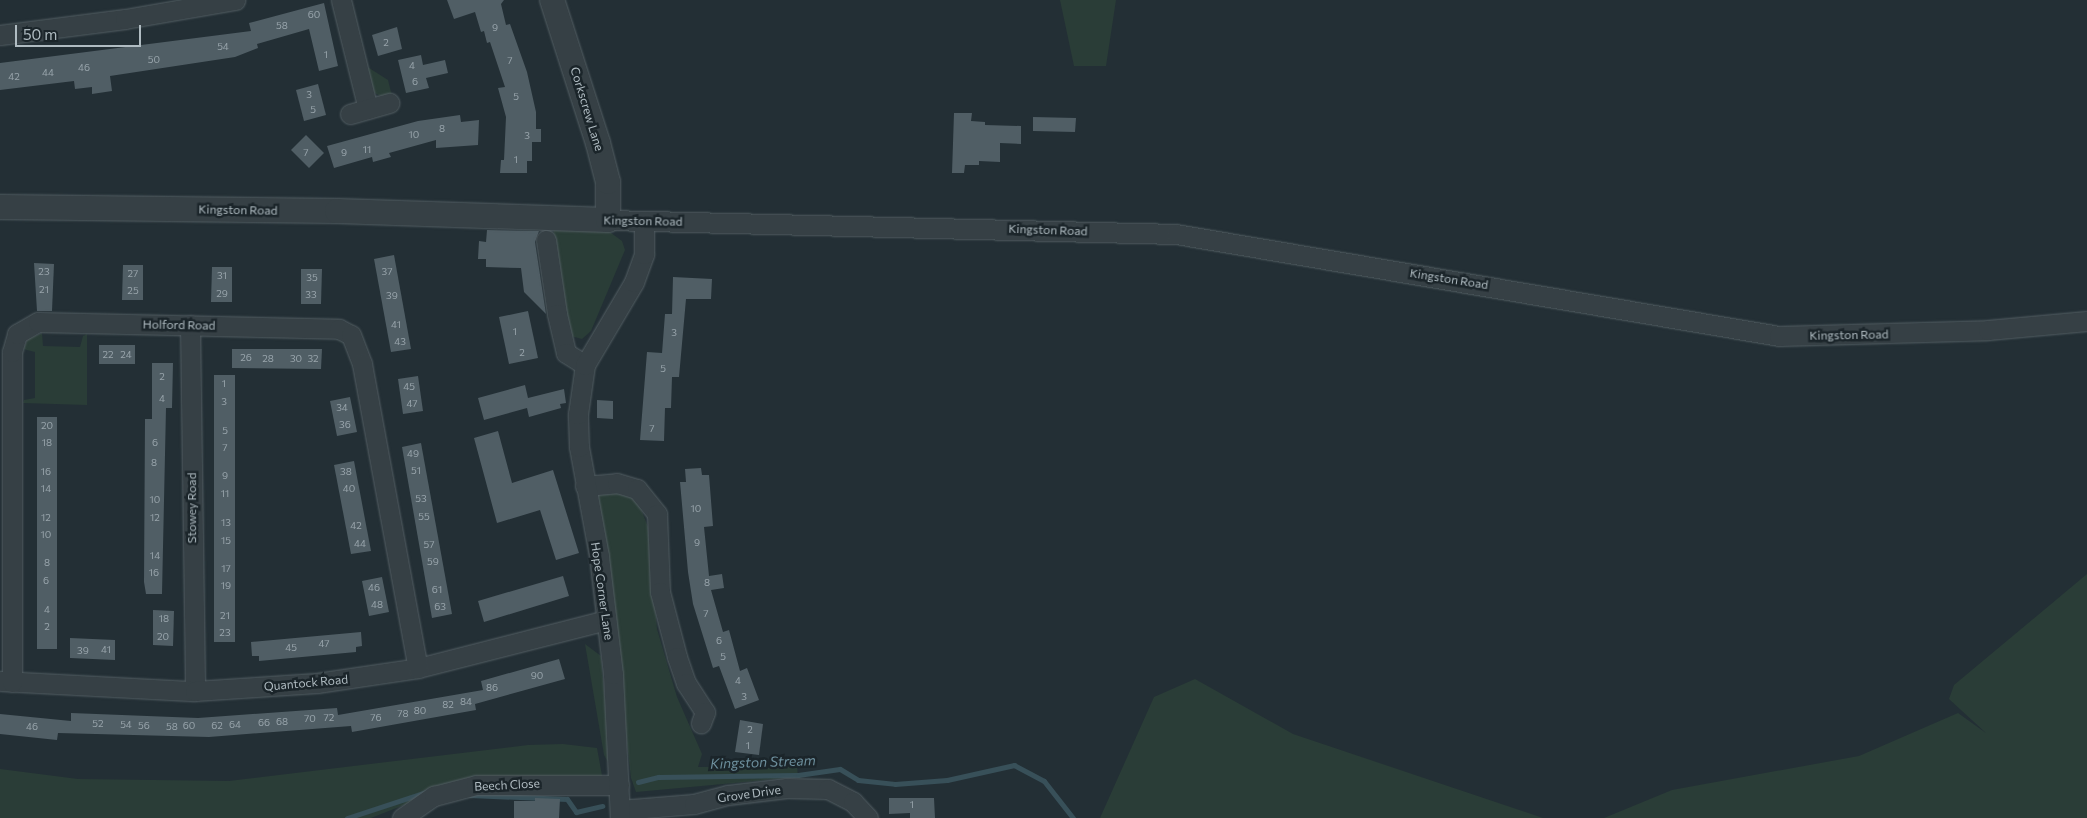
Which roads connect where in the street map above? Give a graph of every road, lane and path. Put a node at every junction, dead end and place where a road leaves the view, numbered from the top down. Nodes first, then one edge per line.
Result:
1 (235, 0) edge
2 (341, 0) edge
3 (552, 0) edge
4 (0, 35) edge
5 (389, 103) dead end
6 (368, 109) junction
7 (350, 114) dead end
8 (0, 207) edge
9 (608, 220) junction
10 (644, 221) junction
11 (546, 240) dead end
12 (2087, 321) edge
13 (190, 325) junction
14 (585, 365) junction
15 (6, 468) edge
16 (585, 486) junction
17 (606, 620) junction
18 (418, 668) junction
19 (6, 682) edge
20 (195, 691) junction
21 (708, 715) dead end
22 (619, 785) junction
23 (620, 814) edge
24 (402, 818) edge
25 (868, 818) edge

1 - 4 street
2 - 6 street
3 - 9 street, Corkscrew Lane
5 - 6 street
6 - 7 street
8 - 9 street, Kingston Road
9 - 10 street, Kingston Road
10 - 12 street, Kingston Road
10 - 14 street, Hope Corner Lane
11 - 14 street
13 - 15 street, Holford Road
13 - 18 street, Holford Road
13 - 20 street, Stowey Road
14 - 16 street, Hope Corner Lane
15 - 19 street, Holford Road
16 - 17 street, Hope Corner Lane
16 - 21 street
17 - 18 street, Quantock Road
17 - 22 street, Hope Corner Lane
18 - 20 street, Quantock Road
19 - 20 street, Quantock Road
22 - 23 street, Hope Corner Lane
22 - 24 street, Beech Close
23 - 25 street, Grove Drive

